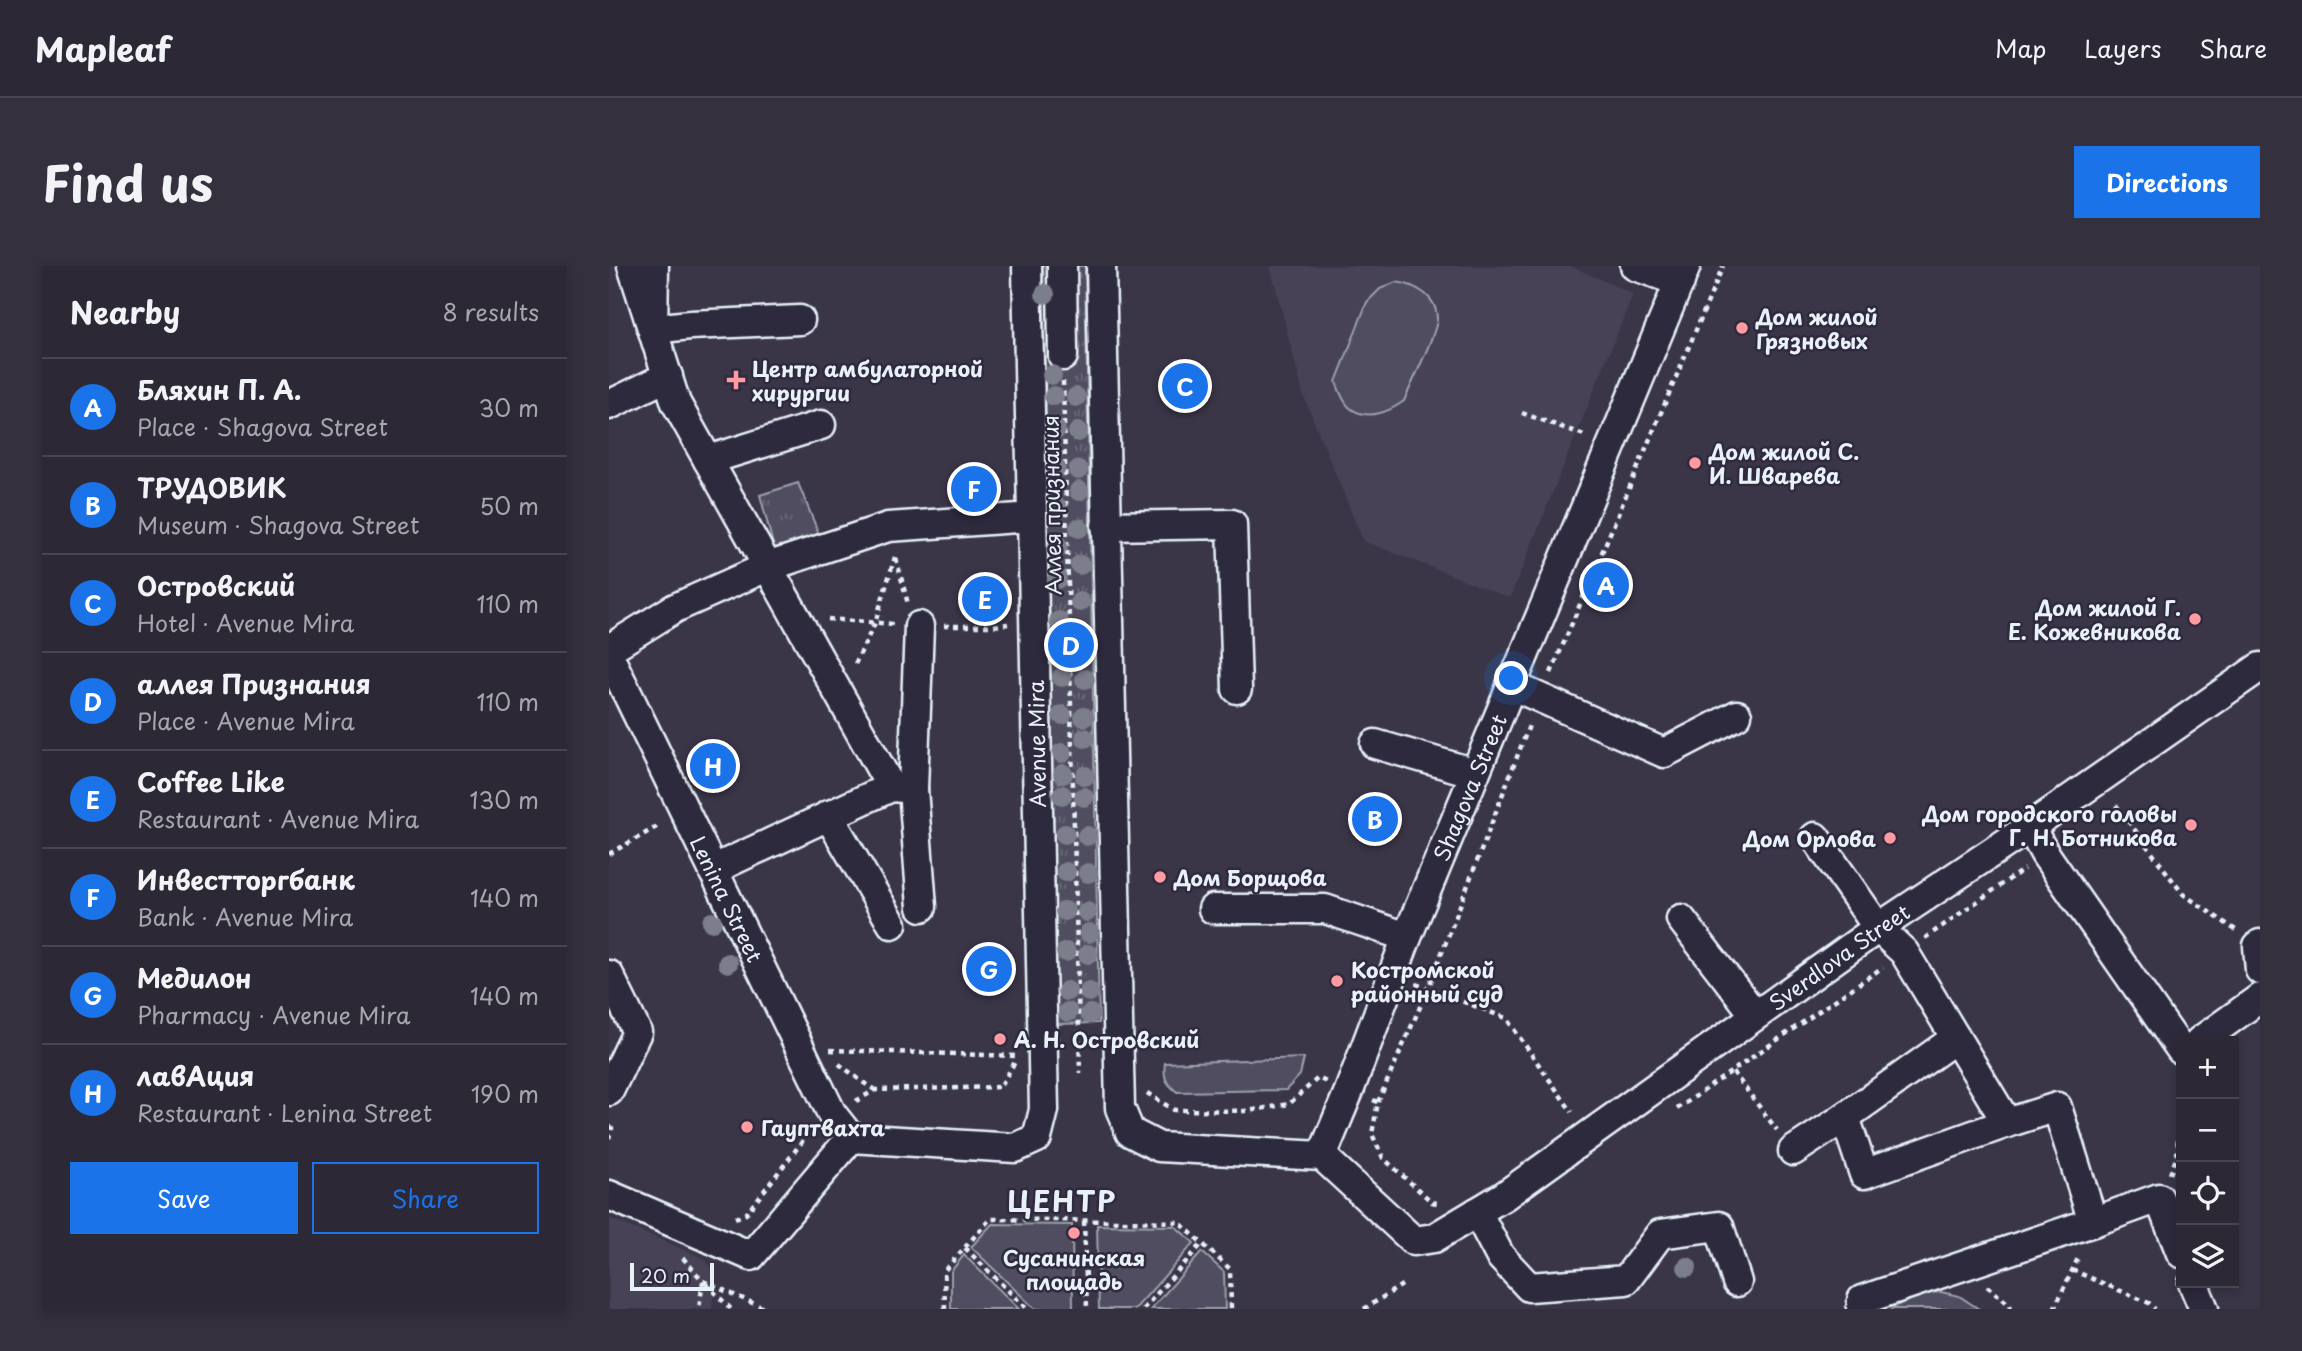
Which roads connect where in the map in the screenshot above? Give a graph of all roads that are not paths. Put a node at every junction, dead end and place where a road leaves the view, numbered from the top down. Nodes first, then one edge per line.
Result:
1 (632, 266) edge
2 (654, 266) edge
3 (1027, 266) edge
4 (1062, 266) edge
5 (1101, 266) edge
6 (1635, 266) edge
7 (1683, 274) edge
8 (800, 320) dead end
9 (653, 330) junction
10 (1102, 333) junction
11 (1028, 334) junction
12 (1063, 334) junction
13 (668, 376) junction
14 (609, 405) edge
15 (821, 425) dead end
16 (708, 460) junction
17 (1032, 517) junction
18 (1105, 526) junction
19 (767, 567) junction
20 (919, 626) road end
21 (609, 649) edge
22 (609, 656) edge
23 (2260, 667) edge
24 (1511, 685) junction
25 (1237, 689) dead end
26 (1737, 715) dead end
27 (1375, 744) dead end
28 (1475, 773) junction
29 (902, 788) junction
30 (828, 815) junction
31 (2029, 827) junction
32 (1815, 837) dead end
33 (714, 873) junction
34 (922, 907) dead end
35 (1213, 909) dead end
36 (1681, 919) dead end
37 (892, 924) dead end
38 (1878, 928) junction
39 (1408, 937) junction
40 (609, 975) edge
41 (2260, 998) edge
42 (1755, 1015) junction
43 (2207, 1036) edge
44 (1956, 1038) junction
45 (2176, 1044) edge
46 (609, 1091) edge
47 (1845, 1117) junction
48 (2007, 1123) junction
49 (851, 1138) junction
50 (1793, 1151) dead end
51 (1322, 1156) junction
52 (609, 1195) edge
53 (1477, 1212) junction
54 (2093, 1222) junction
55 (2176, 1240) edge
56 (1737, 1282) dead end
57 (2195, 1288) edge
58 (1861, 1309) edge
59 (2204, 1309) edge

1 - 9 street
2 - 9 street
3 - 11 street, Avenue Mira
4 - 12 street
5 - 10 street
6 - 7 street
7 - 24 street, Shagova Street
8 - 9 street
9 - 13 street
10 - 12 street
10 - 18 street
11 - 12 street
11 - 17 street, Avenue Mira
13 - 14 street
13 - 16 street
15 - 16 street
16 - 19 street
17 - 19 street
17 - 49 street, Avenue Mira
18 - 25 street
18 - 51 street
19 - 21 street
19 - 29 street
20 - 29 street
22 - 33 street, Lenina Street
23 - 31 street, Sverdlova Street
24 - 26 street
24 - 28 street, Shagova Street
27 - 28 street
28 - 39 street, Shagova Street
29 - 30 street
29 - 34 street
30 - 33 street
30 - 37 street
31 - 38 street, Sverdlova Street
31 - 45 street
32 - 38 street
33 - 49 street, Lenina Street
35 - 39 street
36 - 42 street
38 - 42 street, Sverdlova Street
38 - 44 street
39 - 51 street, Shagova Street
40 - 46 street
41 - 43 street
42 - 53 street, Sverdlova Street
44 - 47 street
44 - 48 street
47 - 48 street
47 - 50 street
48 - 54 street
49 - 52 street
51 - 53 street, Sverdlova Street
53 - 56 street
54 - 55 street
54 - 58 street
57 - 59 street

